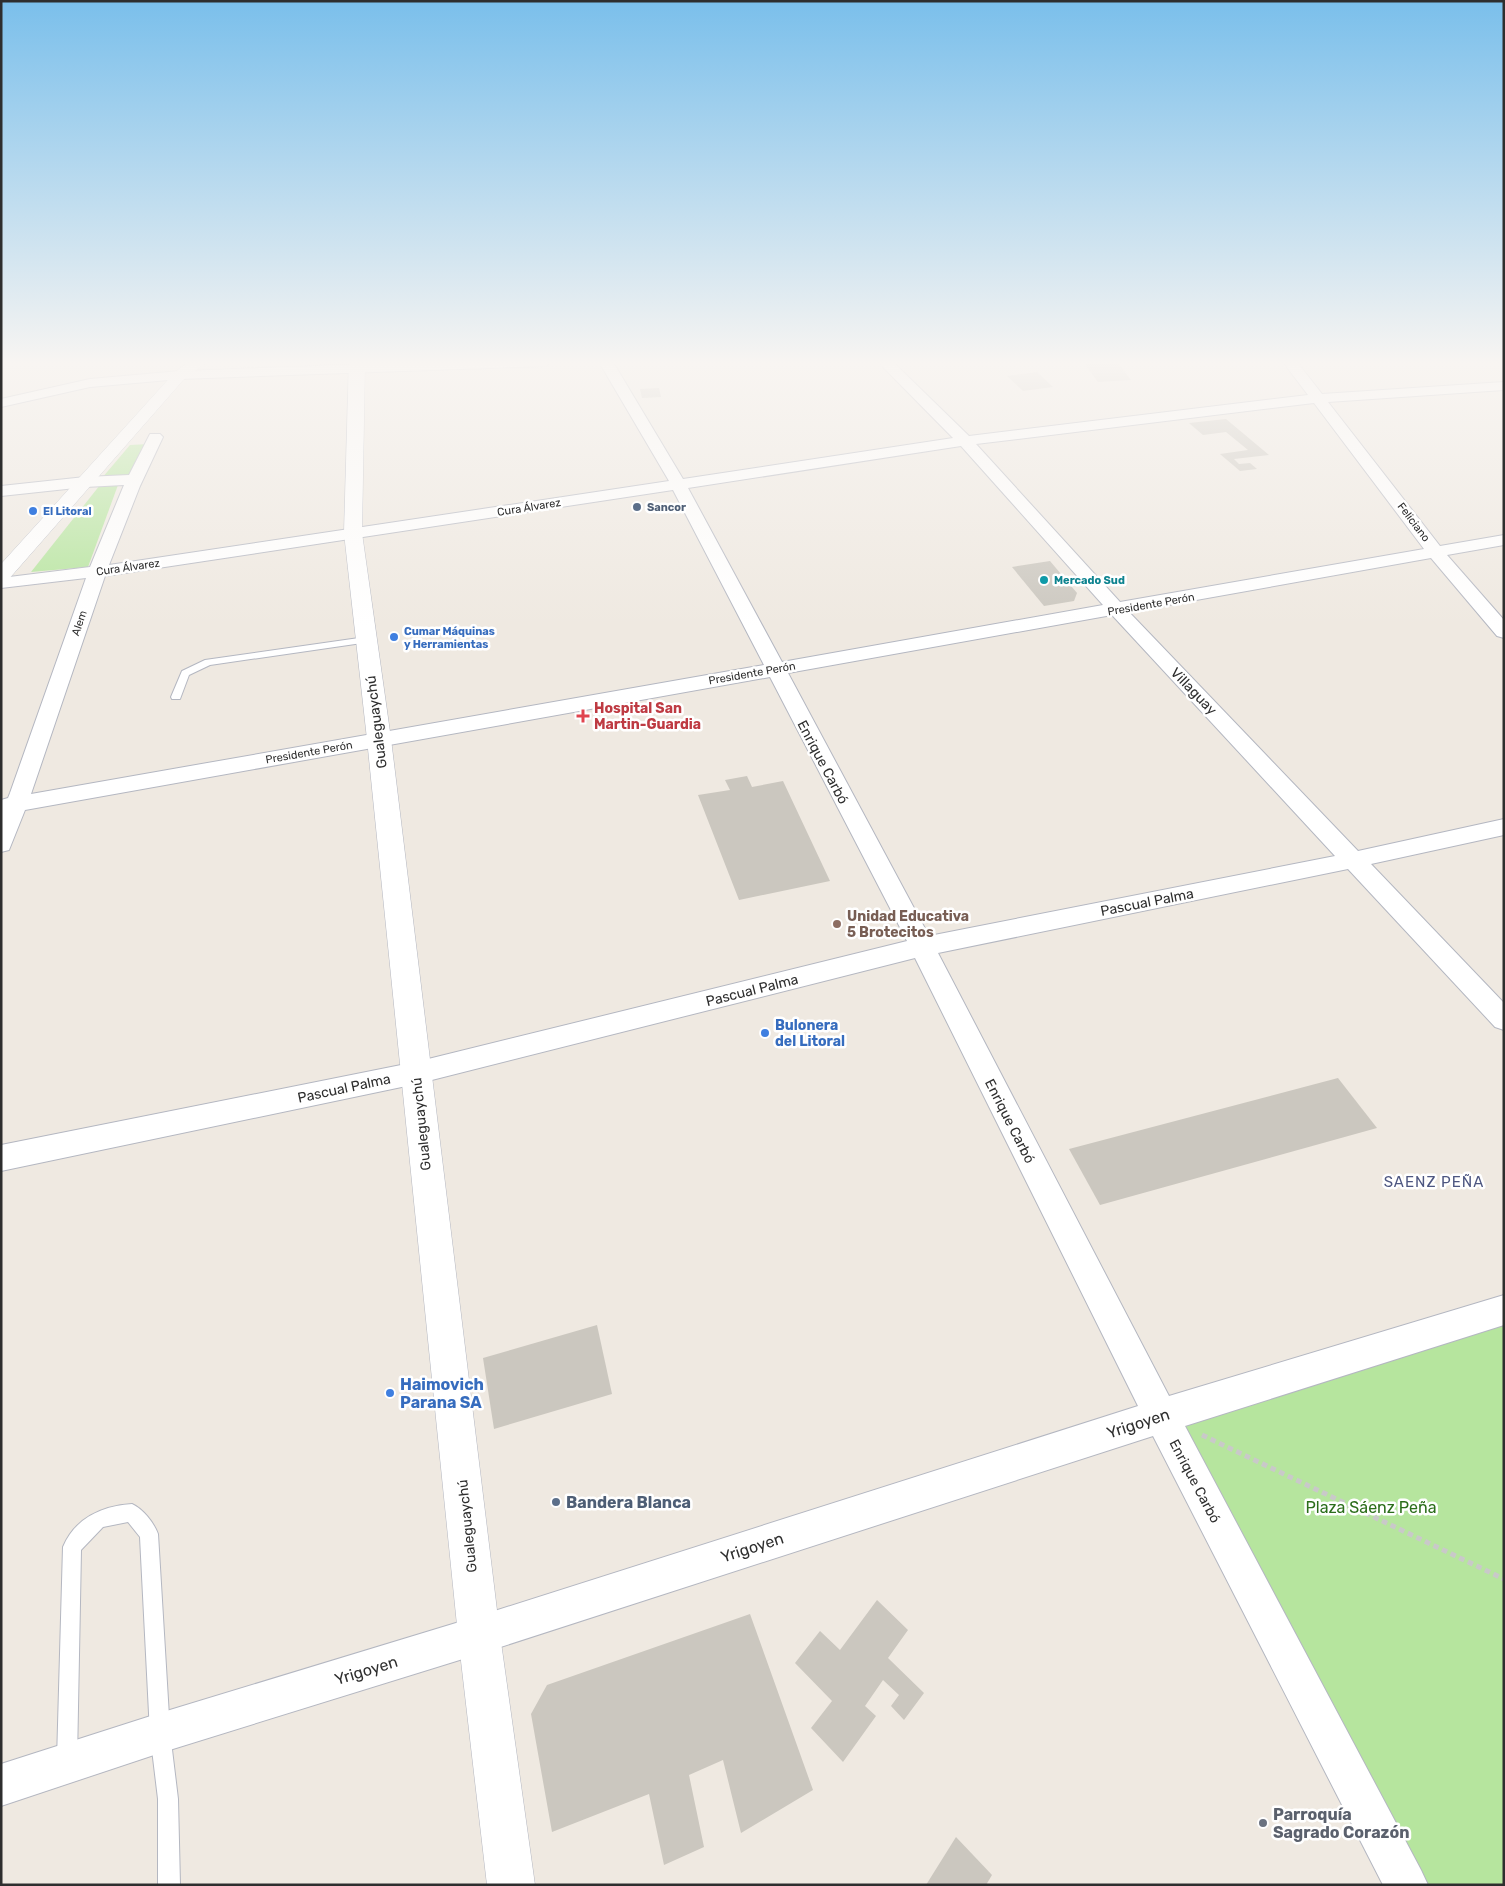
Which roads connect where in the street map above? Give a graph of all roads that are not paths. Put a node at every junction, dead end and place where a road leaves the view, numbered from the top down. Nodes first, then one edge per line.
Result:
1 (113, 450) edge
2 (148, 450) edge
3 (355, 450) edge
4 (658, 450) edge
5 (906, 450) edge
6 (973, 450) edge
7 (1358, 450) edge
8 (133, 480) junction
9 (85, 482) junction
10 (679, 485) junction
11 (1, 491) edge
12 (353, 534) junction
13 (1504, 540) edge
14 (1436, 553) junction
15 (96, 572) junction
16 (1, 576) edge
17 (1, 584) edge
18 (1117, 610) junction
19 (1504, 632) edge
20 (366, 640) junction
21 (774, 669) junction
22 (176, 697) dead end
23 (379, 739) junction
24 (10, 805) edge
25 (1504, 827) edge
26 (1, 844) edge
27 (1354, 860) junction
28 (922, 947) junction
29 (1504, 1020) edge
30 (416, 1073) junction
31 (1, 1158) edge
32 (1504, 1310) edge
33 (1161, 1416) junction
34 (480, 1635) junction
35 (160, 1733) junction
36 (66, 1764) junction
37 (1, 1785) edge
38 (169, 1885) edge
39 (511, 1885) edge
40 (1406, 1885) edge

1 - 9 street
2 - 8 street, Alem
3 - 12 street, Gualeguaychú
4 - 10 street, Enrique Carbó
5 - 10 street, Cura Álvarez
6 - 18 street, Villaguay
7 - 14 street, Feliciano
8 - 9 street
8 - 15 street, Alem
9 - 11 street
9 - 16 street
10 - 12 street, Cura Álvarez
10 - 21 street, Enrique Carbó
12 - 15 street, Cura Álvarez
12 - 20 street, Gualeguaychú
13 - 14 street, Presidente Perón
14 - 18 street, Presidente Perón
14 - 19 street, Feliciano
15 - 17 street, Cura Álvarez
15 - 24 street, Alem
18 - 21 street, Presidente Perón
18 - 27 street, Villaguay
20 - 22 lane
20 - 23 street, Gualeguaychú
21 - 23 street, Presidente Perón
21 - 28 street, Enrique Carbó
23 - 24 street, Presidente Perón
23 - 30 street, Gualeguaychú
24 - 26 street, Alem
25 - 27 street, Pascual Palma
27 - 28 street, Pascual Palma
27 - 29 street, Villaguay
28 - 30 street, Pascual Palma
28 - 33 street, Enrique Carbó
30 - 31 street, Pascual Palma
30 - 34 street, Gualeguaychú
32 - 33 street, Yrigoyen
33 - 34 street, Yrigoyen
33 - 40 street, Enrique Carbó
34 - 35 street, Yrigoyen
34 - 39 street, Gualeguaychú
35 - 36 street, Yrigoyen
35 - 36 lane
35 - 38 lane
36 - 37 street, Yrigoyen

